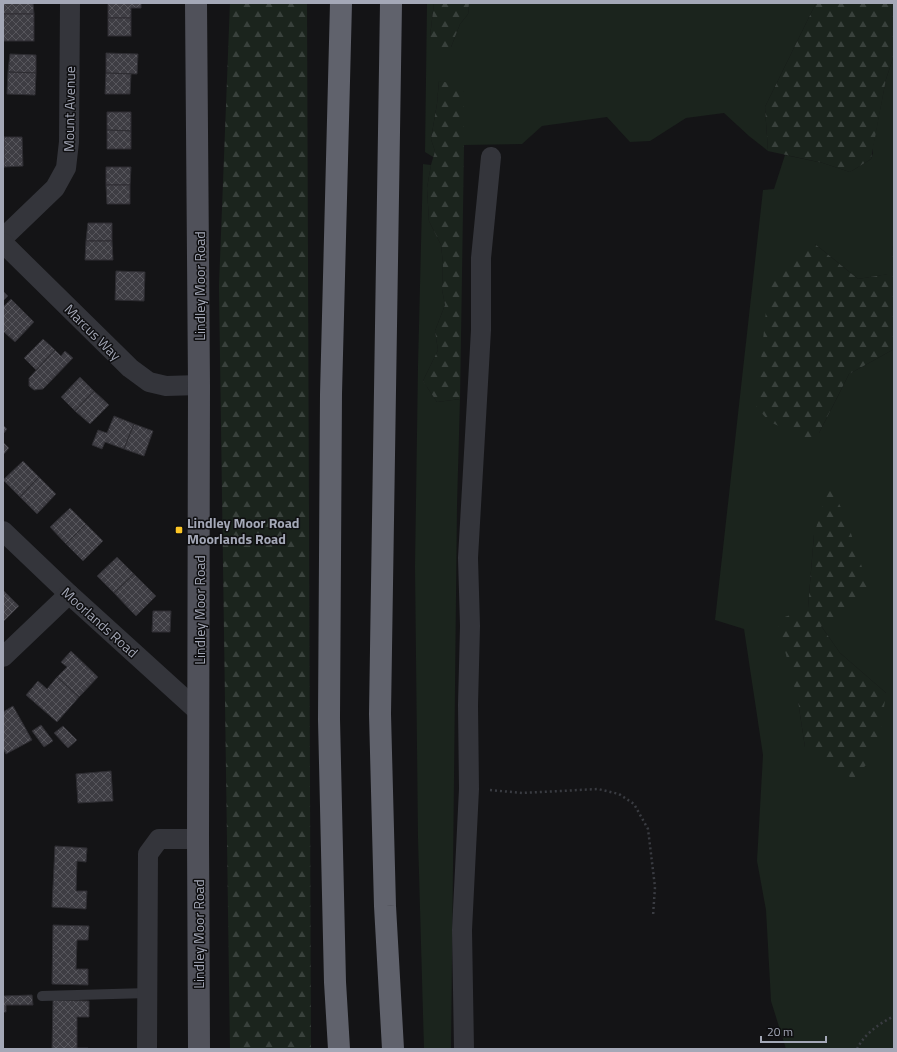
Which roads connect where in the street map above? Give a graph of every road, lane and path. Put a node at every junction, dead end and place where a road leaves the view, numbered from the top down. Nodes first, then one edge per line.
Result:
1 (70, 3) edge
2 (196, 3) edge
3 (340, 3) edge
4 (391, 3) edge
5 (491, 157) dead end
6 (3, 238) edge
7 (3, 243) edge
8 (199, 385) junction
9 (3, 531) edge
10 (69, 594) junction
11 (3, 657) edge
12 (199, 712) junction
13 (469, 789) junction
14 (198, 839) junction
15 (653, 916) dead end
16 (148, 993) junction
17 (42, 996) dead end
18 (894, 1016) edge
19 (148, 1049) edge
20 (199, 1049) edge
21 (339, 1049) edge
22 (393, 1049) edge
23 (464, 1049) edge
24 (857, 1049) edge

1 - 6 street, Mount Avenue
2 - 8 main road, Lindley Moor Road
3 - 21 highway
4 - 22 highway
5 - 13 street
7 - 8 street, Marcus Way
8 - 12 main road, Lindley Moor Road
9 - 10 street, Moorlands Road
10 - 11 street
10 - 12 street, Moorlands Road
12 - 14 main road, Lindley Moor Road
13 - 15 path
13 - 23 street
14 - 16 street
14 - 20 main road, Lindley Moor Road
16 - 17 lane
16 - 19 street
18 - 24 path

